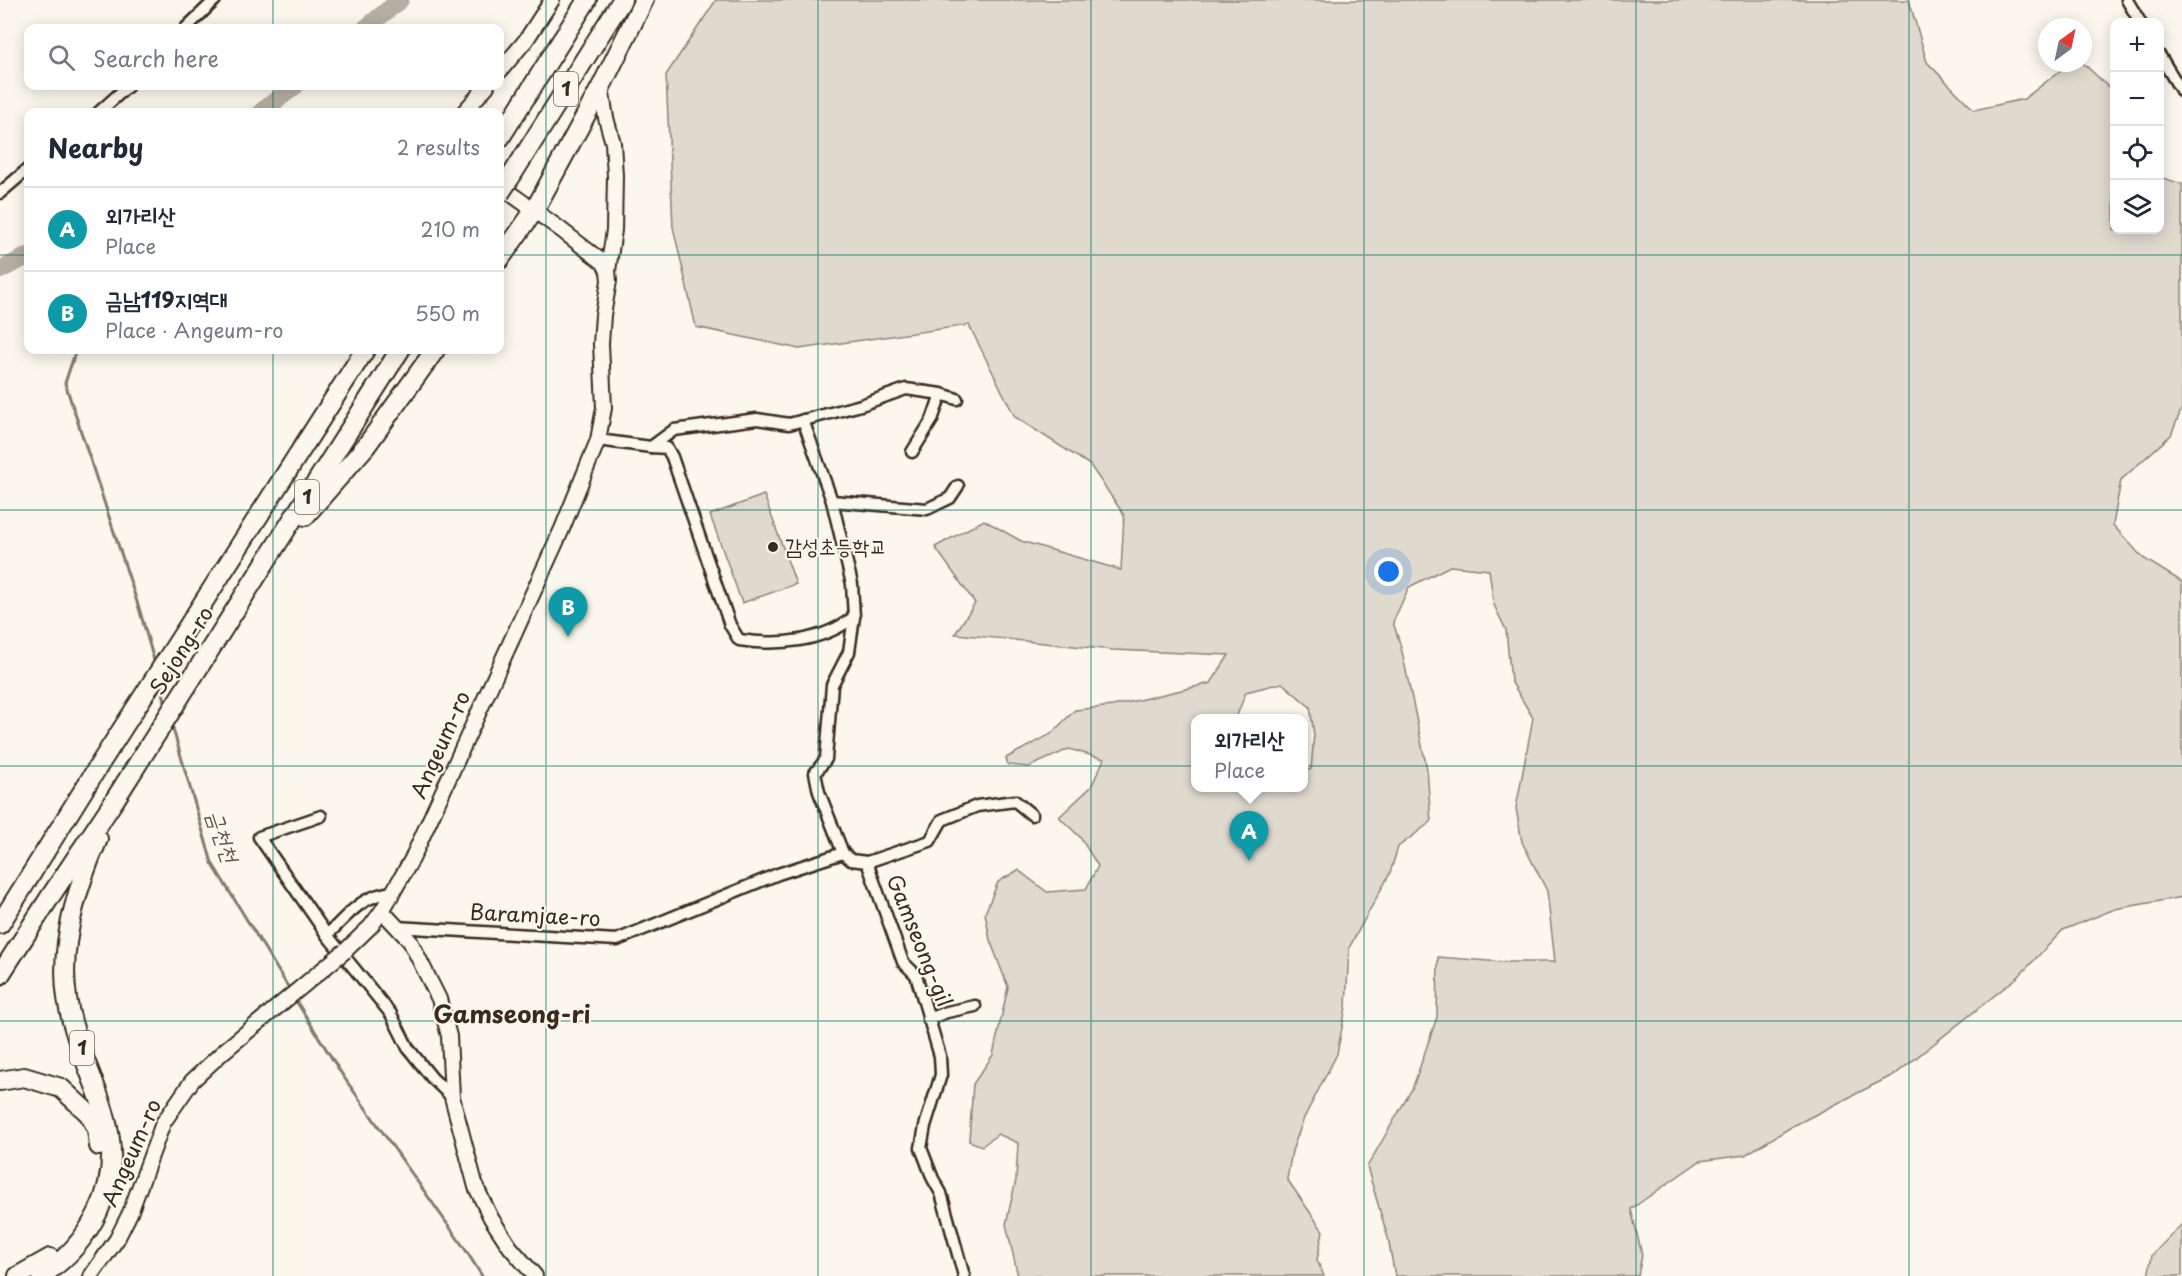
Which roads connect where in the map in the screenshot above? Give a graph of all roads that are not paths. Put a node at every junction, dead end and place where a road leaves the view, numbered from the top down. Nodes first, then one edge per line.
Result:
1 (215, 0) edge
2 (552, 0) edge
3 (588, 0) edge
4 (622, 0) edge
5 (644, 0) edge
6 (2127, 0) edge
7 (2138, 18) edge
8 (190, 24) edge
9 (2164, 63) edge
10 (504, 66) edge
11 (601, 87) junction
12 (124, 90) edge
13 (483, 90) edge
14 (2182, 92) edge
15 (103, 108) edge
16 (468, 108) edge
17 (504, 132) edge
18 (24, 172) edge
19 (504, 184) edge
20 (504, 187) edge
21 (0, 193) edge
22 (534, 211) junction
23 (504, 254) edge
24 (608, 271) junction
25 (362, 354) edge
26 (397, 354) edge
27 (432, 354) edge
28 (941, 394) junction
29 (957, 399) dead end
30 (803, 420) junction
31 (598, 440) junction
32 (651, 447) junction
33 (912, 452) dead end
34 (958, 486) dead end
35 (832, 501) junction
36 (267, 561) junction
37 (854, 617) junction
38 (114, 801) junction
39 (76, 804) junction
40 (1032, 815) dead end
41 (321, 816) dead end
42 (843, 853) junction
43 (867, 862) junction
44 (393, 892) junction
45 (0, 902) edge
46 (382, 911) junction
47 (0, 924) edge
48 (396, 927) junction
49 (327, 935) junction
50 (0, 975) edge
51 (975, 1006) dead end
52 (928, 1018) junction
53 (0, 1081) edge
54 (452, 1097) junction
55 (18, 1276) edge
56 (41, 1276) edge
57 (91, 1276) edge
58 (535, 1276) edge
59 (964, 1276) edge

1 - 8 street
2 - 10 street
3 - 17 highway, 1
4 - 19 highway, 1
5 - 11 highway
6 - 7 street
9 - 14 street
11 - 22 highway
11 - 24 street, Angeum-ro
12 - 15 street
13 - 16 street
18 - 21 street
20 - 22 street
22 - 23 highway
22 - 24 street
24 - 31 street, Angeum-ro
25 - 39 highway, Sejong-ro / 1
26 - 36 highway, Sejong-ro / 1
27 - 36 highway
28 - 29 street
28 - 30 street
28 - 33 street
30 - 32 street
30 - 35 street
31 - 32 street
31 - 44 street, Angeum-ro
32 - 37 street
34 - 35 street
35 - 37 street
36 - 38 highway, Sejong-ro / 1
37 - 42 street
38 - 50 highway, Sejong-ro
38 - 56 highway, 1
39 - 45 highway, 1
39 - 47 highway, Sejong-ro
40 - 43 street, Gamseong-gil
41 - 49 street
42 - 43 street, Gamseong-gil
42 - 48 street, Baramjae-ro
43 - 52 street, Gamseong-gil
44 - 46 street, Angeum-ro
44 - 49 street
46 - 48 street
46 - 57 street, Angeum-ro, bridge
48 - 54 street
49 - 54 street
51 - 52 street
52 - 59 street, Gamseong-gil
53 - 55 highway
54 - 58 street

